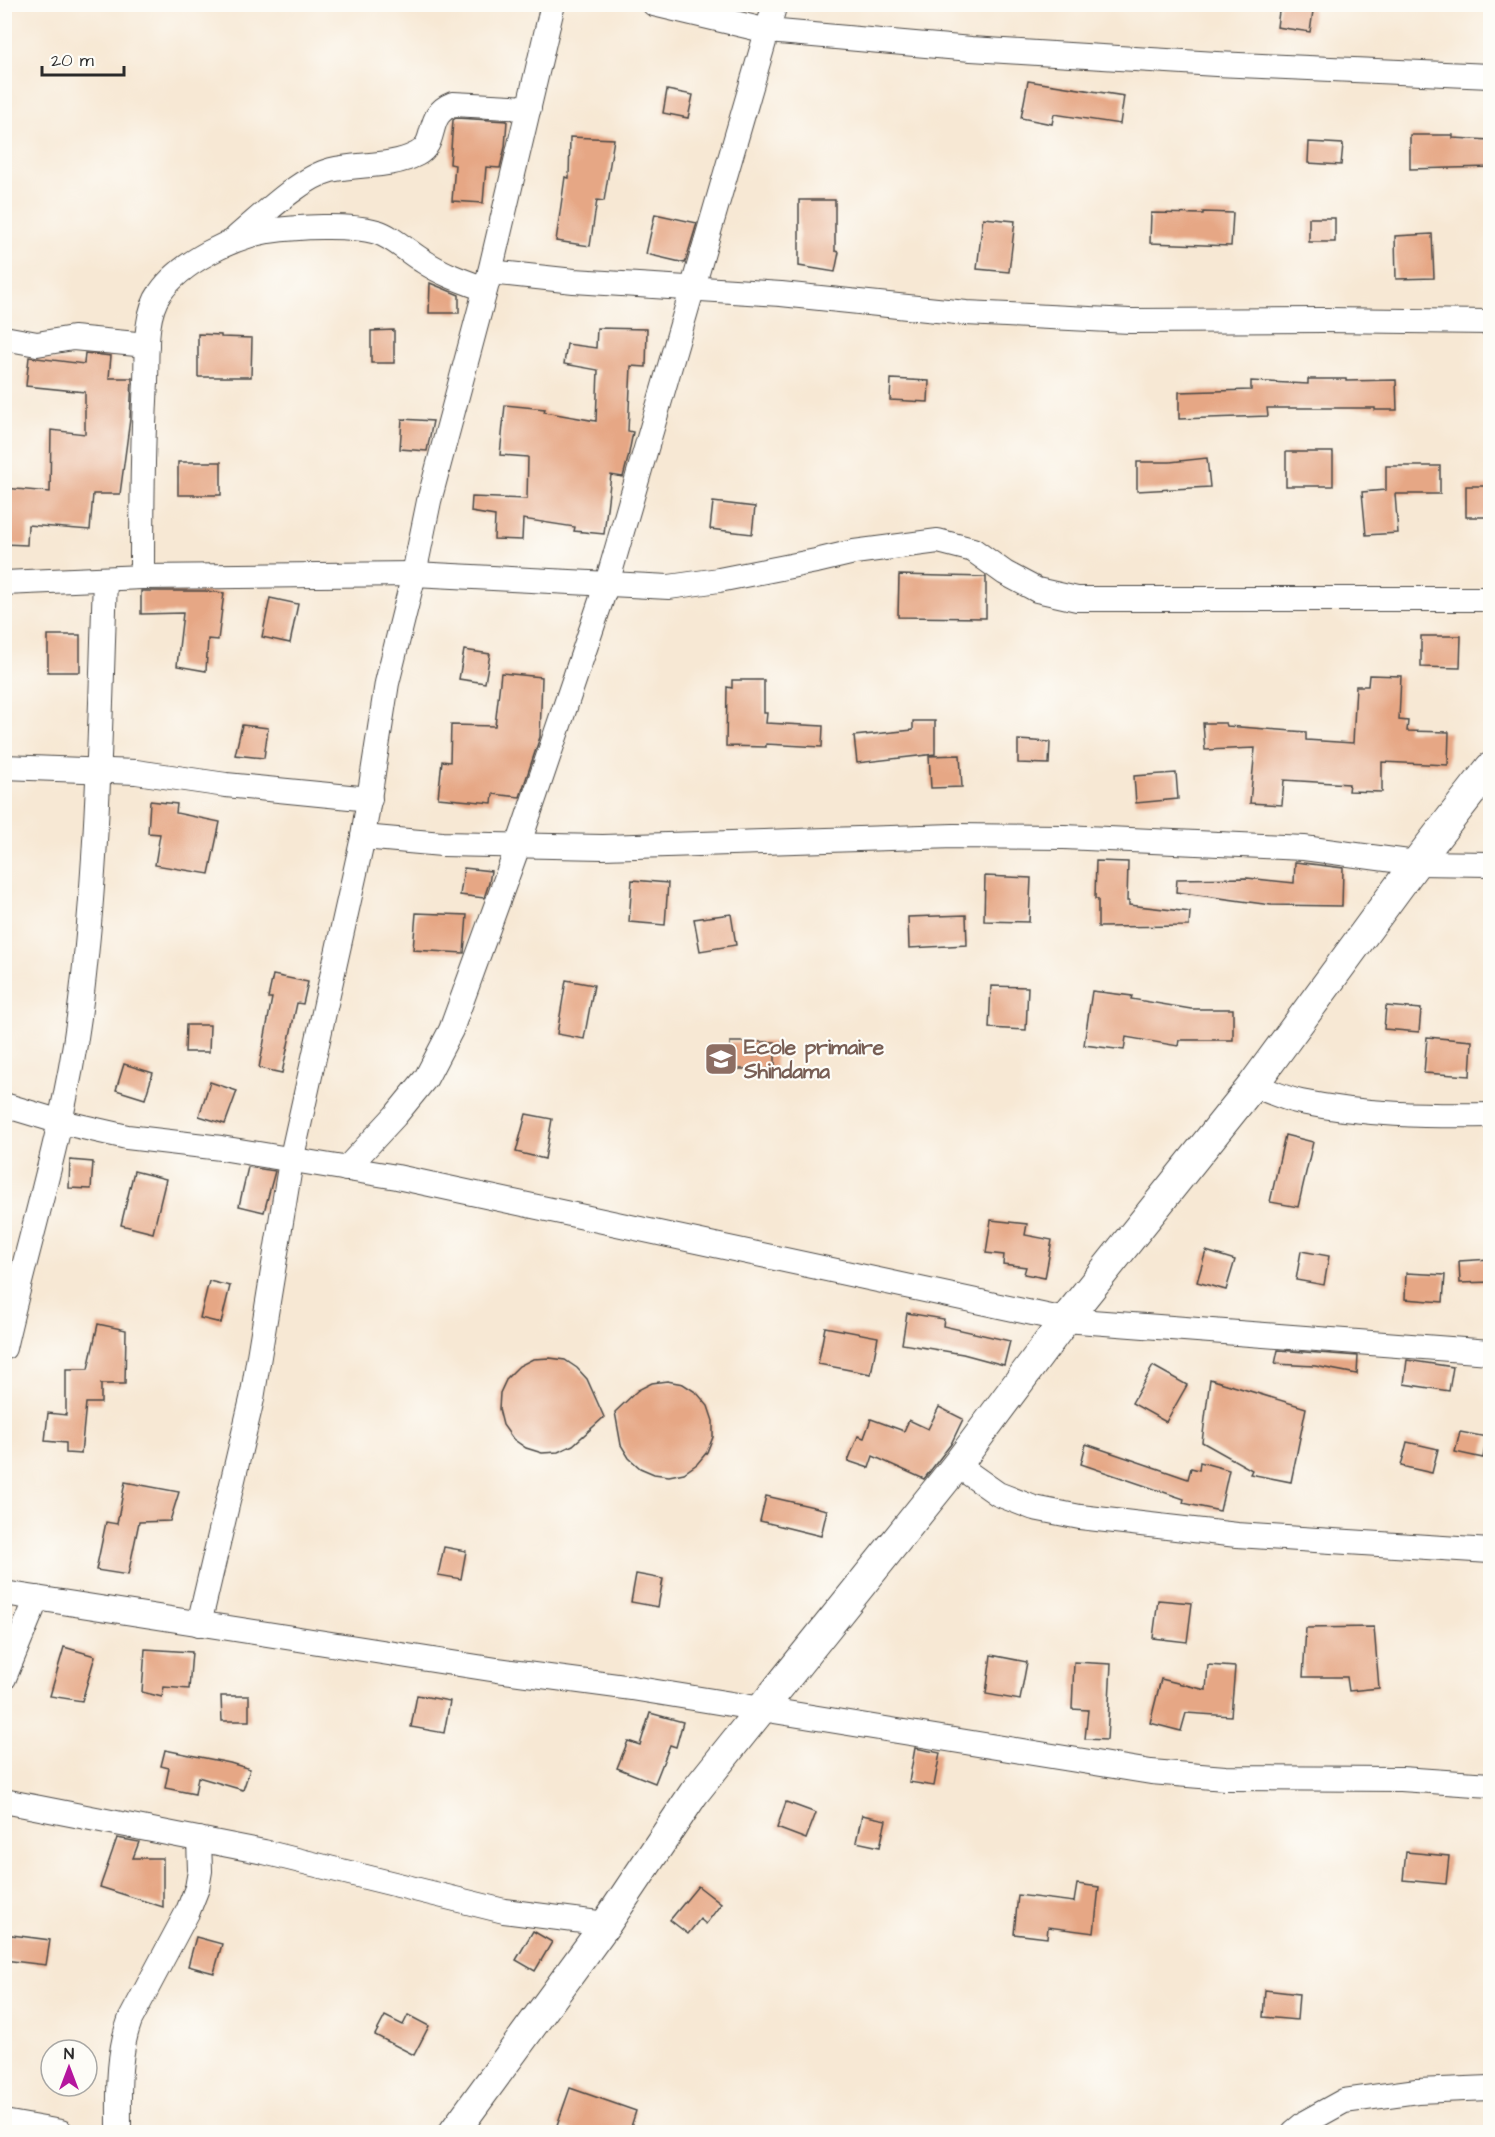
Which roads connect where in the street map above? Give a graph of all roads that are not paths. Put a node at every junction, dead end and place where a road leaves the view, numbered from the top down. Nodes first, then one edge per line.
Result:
1 (553, 4) edge
2 (654, 4) edge
3 (775, 4) edge
4 (768, 31) junction
5 (1491, 76) edge
6 (529, 108) junction
7 (233, 240) junction
8 (487, 281) junction
9 (693, 288) junction
10 (1491, 322) edge
11 (4, 338) edge
12 (147, 345) junction
13 (414, 574) junction
14 (142, 577) junction
15 (105, 579) junction
16 (4, 583) edge
17 (607, 583) junction
18 (1491, 599) edge
19 (4, 767) edge
20 (1491, 768) edge
21 (98, 769) junction
22 (370, 799) junction
23 (363, 837) junction
24 (518, 846) junction
25 (1416, 863) junction
26 (1491, 864) edge
27 (1253, 1085) junction
28 (4, 1105) edge
29 (1491, 1115) edge
30 (61, 1122) junction
31 (291, 1161) junction
32 (346, 1169) junction
33 (1065, 1320) junction
34 (4, 1348) edge
35 (1491, 1352) edge
36 (957, 1465) junction
37 (1491, 1551) edge
38 (4, 1593) edge
39 (37, 1598) junction
40 (199, 1623) junction
41 (4, 1678) edge
42 (760, 1709) junction
43 (1491, 1785) edge
44 (4, 1801) edge
45 (199, 1839) junction
46 (606, 1924) junction
47 (1491, 2088) edge
48 (4, 2122) edge
49 (458, 2132) edge
50 (61, 2133) edge
51 (119, 2133) edge
52 (1294, 2133) edge

1 - 6 street
2 - 4 street
3 - 4 street
4 - 5 street
4 - 9 street
6 - 7 street
6 - 8 street
7 - 8 street
7 - 12 street
8 - 9 street
8 - 13 street
9 - 10 street
9 - 17 street
11 - 12 street
12 - 14 street
13 - 14 street
13 - 17 street
13 - 22 street
14 - 15 street
15 - 16 street
15 - 21 street
17 - 18 street
17 - 24 street
19 - 21 street
20 - 25 street
21 - 22 street
21 - 30 street
22 - 23 street
23 - 24 street
23 - 31 street
24 - 25 street
24 - 32 street
25 - 26 street
25 - 27 street
27 - 29 street
27 - 33 street
28 - 30 street
30 - 31 street
30 - 34 street
31 - 32 street
31 - 40 street
32 - 33 street
33 - 35 street
33 - 36 street
36 - 37 street
36 - 42 street
38 - 39 street
39 - 40 street
39 - 41 street
40 - 42 street
42 - 43 street
42 - 46 street
44 - 45 street
45 - 46 street
45 - 51 street
46 - 49 street
47 - 52 street
48 - 50 street

